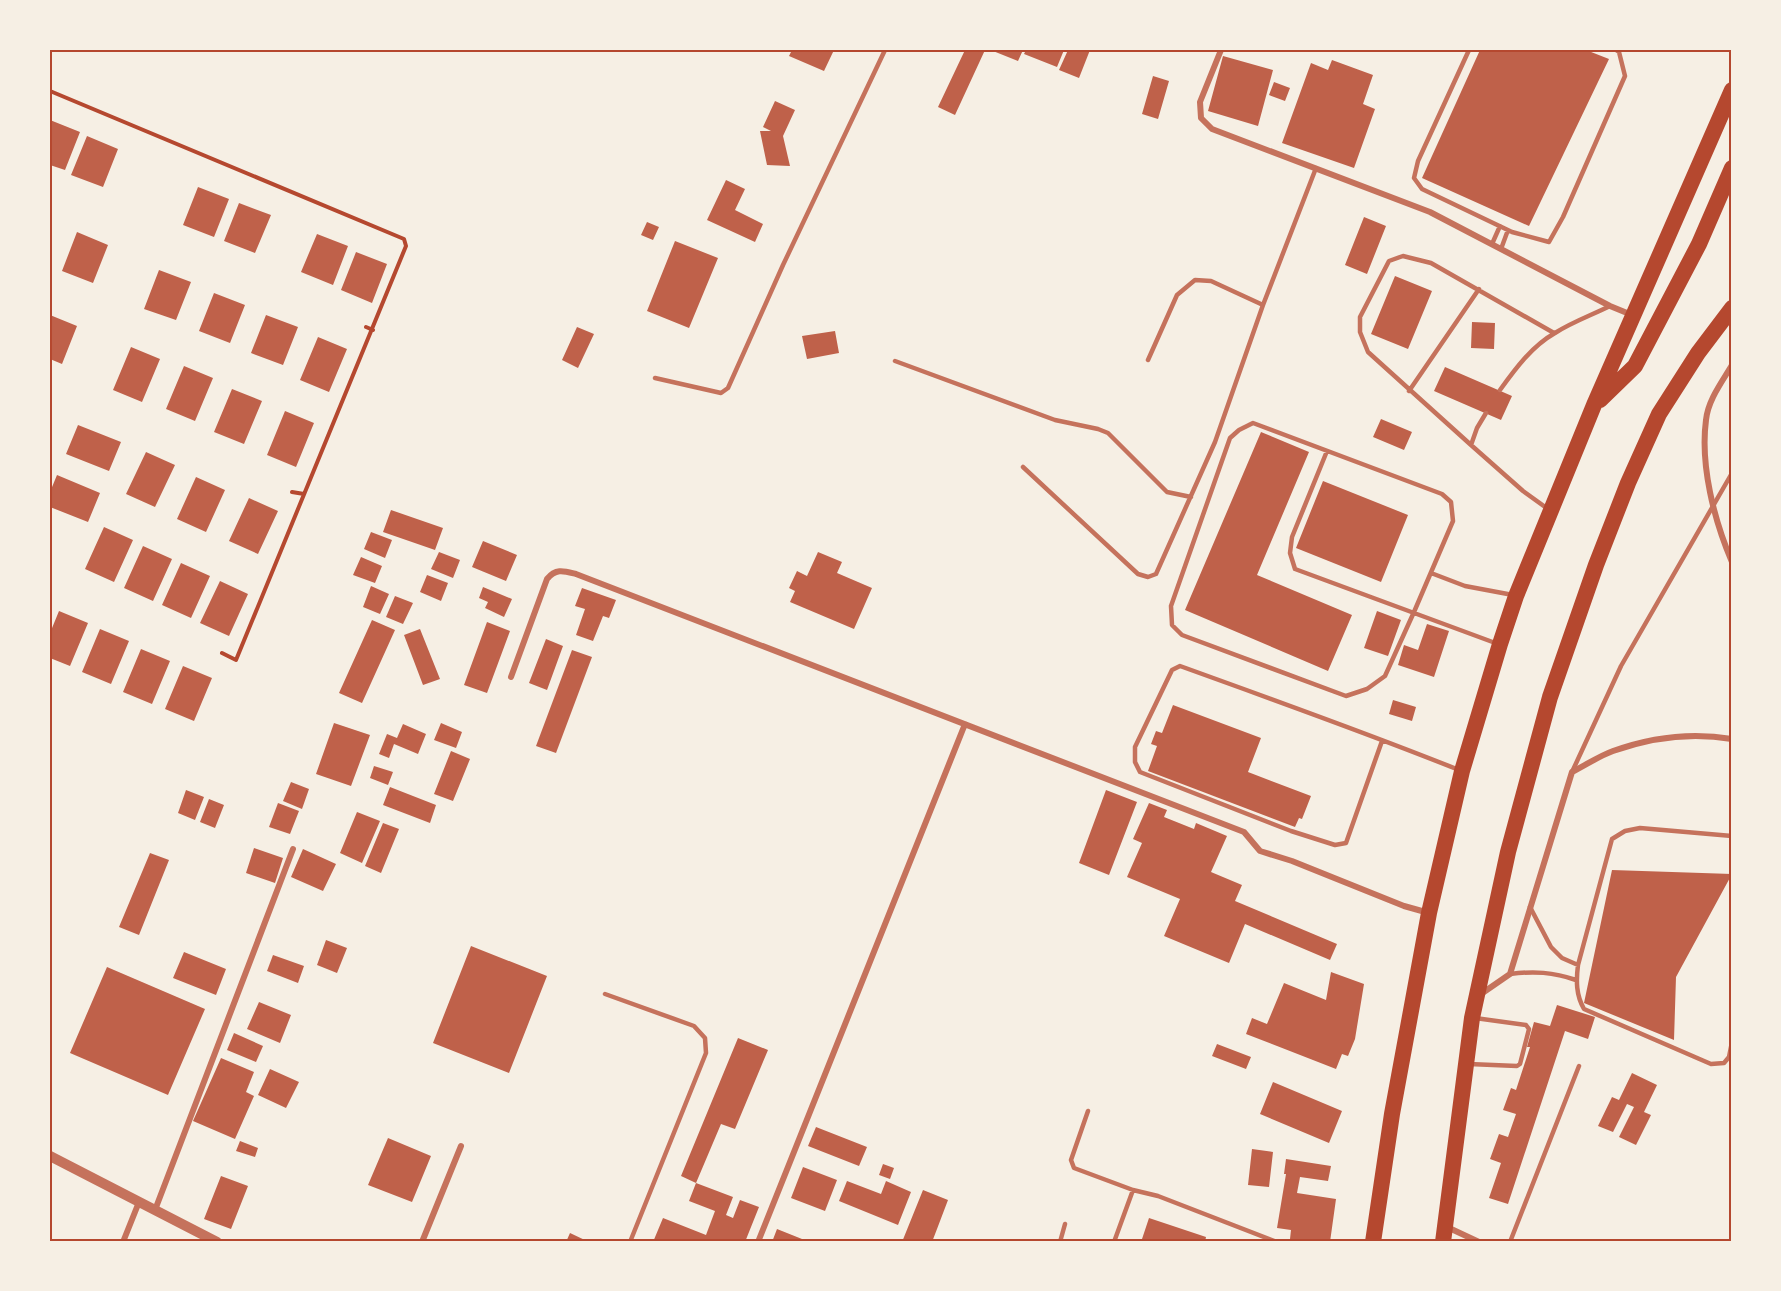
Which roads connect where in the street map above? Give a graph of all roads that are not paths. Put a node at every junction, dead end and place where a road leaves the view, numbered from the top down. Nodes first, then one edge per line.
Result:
1 (885, 50) edge
2 (1221, 50) edge
3 (1469, 50) edge
4 (1616, 50) edge
5 (1731, 90) edge
6 (1316, 168) junction
7 (1731, 168) edge
8 (1500, 226) junction
9 (1508, 230) junction
10 (1492, 244) junction
11 (1501, 249) junction
12 (1479, 289) junction
13 (1731, 303) edge
14 (1263, 305) junction
15 (1610, 306) junction
16 (1731, 309) edge
17 (1633, 315) junction
18 (1554, 333) junction
19 (1148, 360) dead end
20 (895, 361) dead end
21 (1731, 365) edge
22 (654, 378) dead end
23 (1500, 390) dead end
24 (1409, 391) junction
25 (1594, 405) junction
26 (1486, 413) dead end
27 (1471, 445) junction
28 (1327, 451) junction
29 (1023, 467) dead end
30 (1731, 473) edge
31 (1191, 497) junction
32 (1550, 511) junction
33 (1730, 558) edge
34 (1431, 573) junction
35 (1515, 596) junction
36 (1414, 612) junction
37 (1500, 644) junction
38 (511, 677) dead end
39 (965, 724) junction
40 (1731, 739) edge
41 (1382, 741) junction
42 (1462, 771) junction
43 (1572, 772) junction
44 (1731, 836) edge
45 (293, 849) dead end
46 (1530, 907) junction
47 (1430, 913) junction
48 (1578, 966) junction
49 (1510, 974) junction
50 (1576, 980) junction
51 (605, 994) dead end
52 (1478, 996) junction
53 (1472, 1018) junction
54 (1731, 1042) edge
55 (1466, 1064) junction
56 (1579, 1066) dead end
57 (1088, 1111) dead end
58 (461, 1146) dead end
59 (50, 1156) edge
60 (1133, 1190) junction
61 (138, 1202) junction
62 (155, 1210) junction
63 (1065, 1224) dead end
64 (1444, 1234) edge
65 (123, 1242) edge
66 (217, 1242) edge
67 (422, 1242) edge
68 (630, 1242) edge
69 (758, 1242) edge
70 (1060, 1242) edge
71 (1114, 1242) edge
72 (1277, 1242) edge
73 (1373, 1242) edge
74 (1479, 1242) edge
75 (1510, 1242) edge

1 - 22 lane
2 - 6 street
3 - 8 lane
4 - 9 lane
5 - 17 highway
6 - 10 street
6 - 14 lane
7 - 25 highway
8 - 9 lane
8 - 10 lane
9 - 11 lane
10 - 11 street
11 - 15 street
12 - 18 lane
12 - 24 lane
12 - 24 lane
13 - 16 highway
14 - 19 lane
14 - 31 lane
15 - 17 street
15 - 18 lane
16 - 52 highway
17 - 25 highway
18 - 23 lane
20 - 31 lane
21 - 33 street
24 - 27 lane
25 - 32 highway
26 - 27 lane
27 - 32 lane
28 - 34 lane
28 - 36 lane
28 - 36 lane
29 - 31 lane
30 - 43 lane
32 - 35 highway
34 - 35 lane
34 - 36 lane
35 - 37 highway
36 - 37 lane
37 - 42 highway
38 - 39 street
39 - 47 street
39 - 69 street
40 - 43 street
41 - 41 lane
41 - 42 lane
42 - 47 highway
43 - 46 street
44 - 48 lane
45 - 62 street
46 - 48 lane
46 - 49 street
47 - 73 highway
48 - 50 lane
49 - 50 lane
49 - 52 street
50 - 54 lane
51 - 68 lane
52 - 53 highway
53 - 55 highway
53 - 55 lane
55 - 64 highway
56 - 75 lane
57 - 60 lane
58 - 67 street
59 - 61 street
60 - 71 lane
60 - 72 lane
61 - 62 street
61 - 65 street
62 - 66 street
63 - 70 lane
64 - 74 street

